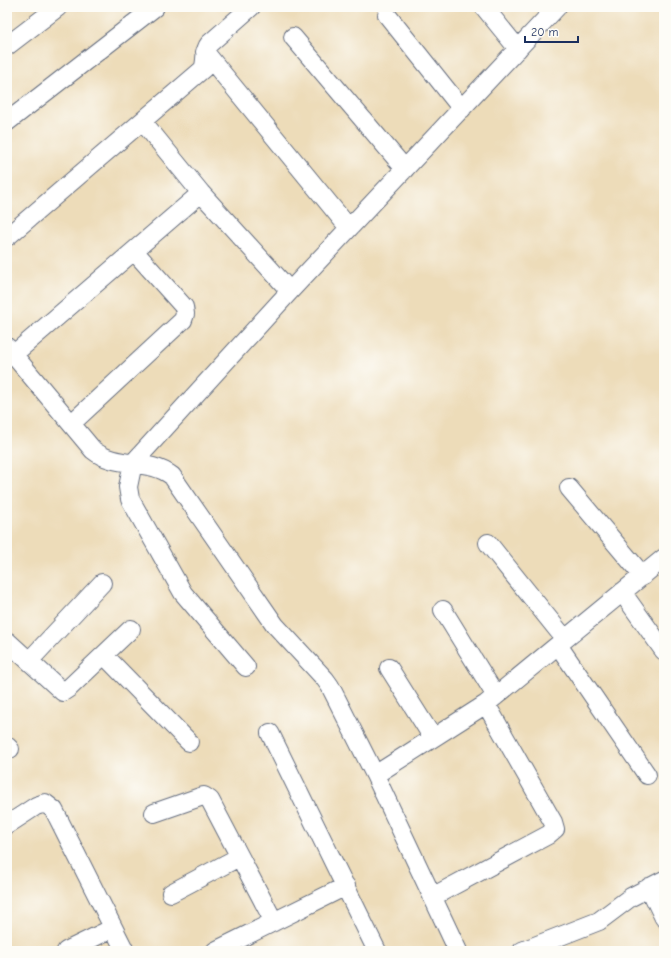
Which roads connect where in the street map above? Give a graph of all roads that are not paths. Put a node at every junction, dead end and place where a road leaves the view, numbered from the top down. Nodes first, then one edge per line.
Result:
1 (58, 7) edge
2 (156, 7) edge
3 (251, 7) edge
4 (484, 7) edge
5 (549, 10) edge
6 (387, 15) dead end
7 (293, 37) dead end
8 (7, 46) edge
9 (518, 49) junction
10 (205, 52) junction
11 (462, 109) junction
12 (7, 122) edge
13 (143, 122) junction
14 (406, 169) junction
15 (201, 193) junction
16 (349, 228) junction
17 (7, 237) edge
18 (134, 251) junction
19 (290, 292) junction
20 (10, 351) edge
21 (72, 423) junction
22 (133, 463) junction
23 (569, 488) dead end
24 (488, 544) dead end
25 (664, 558) edge
26 (643, 576) junction
27 (102, 582) dead end
28 (622, 592) junction
29 (443, 610) dead end
30 (131, 629) dead end
31 (7, 641) edge
32 (562, 642) junction
33 (664, 651) edge
34 (104, 655) junction
35 (29, 661) junction
36 (246, 667) dead end
37 (389, 668) dead end
38 (491, 700) junction
39 (270, 732) dead end
40 (433, 738) junction
41 (189, 742) dead end
42 (374, 775) junction
43 (647, 775) dead end
44 (154, 813) dead end
45 (7, 825) edge
46 (239, 856) junction
47 (657, 884) edge
48 (346, 886) junction
49 (171, 893) dead end
50 (432, 897) junction
51 (664, 918) edge
52 (274, 922) junction
53 (113, 928) junction
54 (66, 951) edge
55 (125, 951) edge
56 (215, 951) edge
57 (377, 951) edge
58 (458, 951) edge
59 (522, 951) edge

1 - 8 street
2 - 12 street
3 - 10 street
4 - 9 street
5 - 9 street
6 - 11 street
7 - 14 street
9 - 11 street
10 - 13 street
10 - 16 street
11 - 14 street
13 - 15 street
13 - 17 street
14 - 16 street
15 - 18 street
15 - 19 street
16 - 19 street
18 - 20 street
18 - 21 street
19 - 22 street
20 - 21 street
21 - 22 street
22 - 36 street
22 - 42 street
23 - 26 street
24 - 32 street
25 - 26 street
26 - 28 street
27 - 35 street
28 - 32 street
28 - 33 street
29 - 38 street
30 - 34 street
31 - 35 street
32 - 38 street
32 - 43 street
34 - 35 street
34 - 41 street
37 - 40 street
38 - 40 street
38 - 50 street
39 - 48 street
40 - 42 street
42 - 50 street
44 - 46 street
45 - 53 street
46 - 49 street
46 - 52 street
47 - 51 street
47 - 59 street
48 - 52 street
48 - 57 street
50 - 58 street
52 - 56 street
53 - 54 street
53 - 55 street

